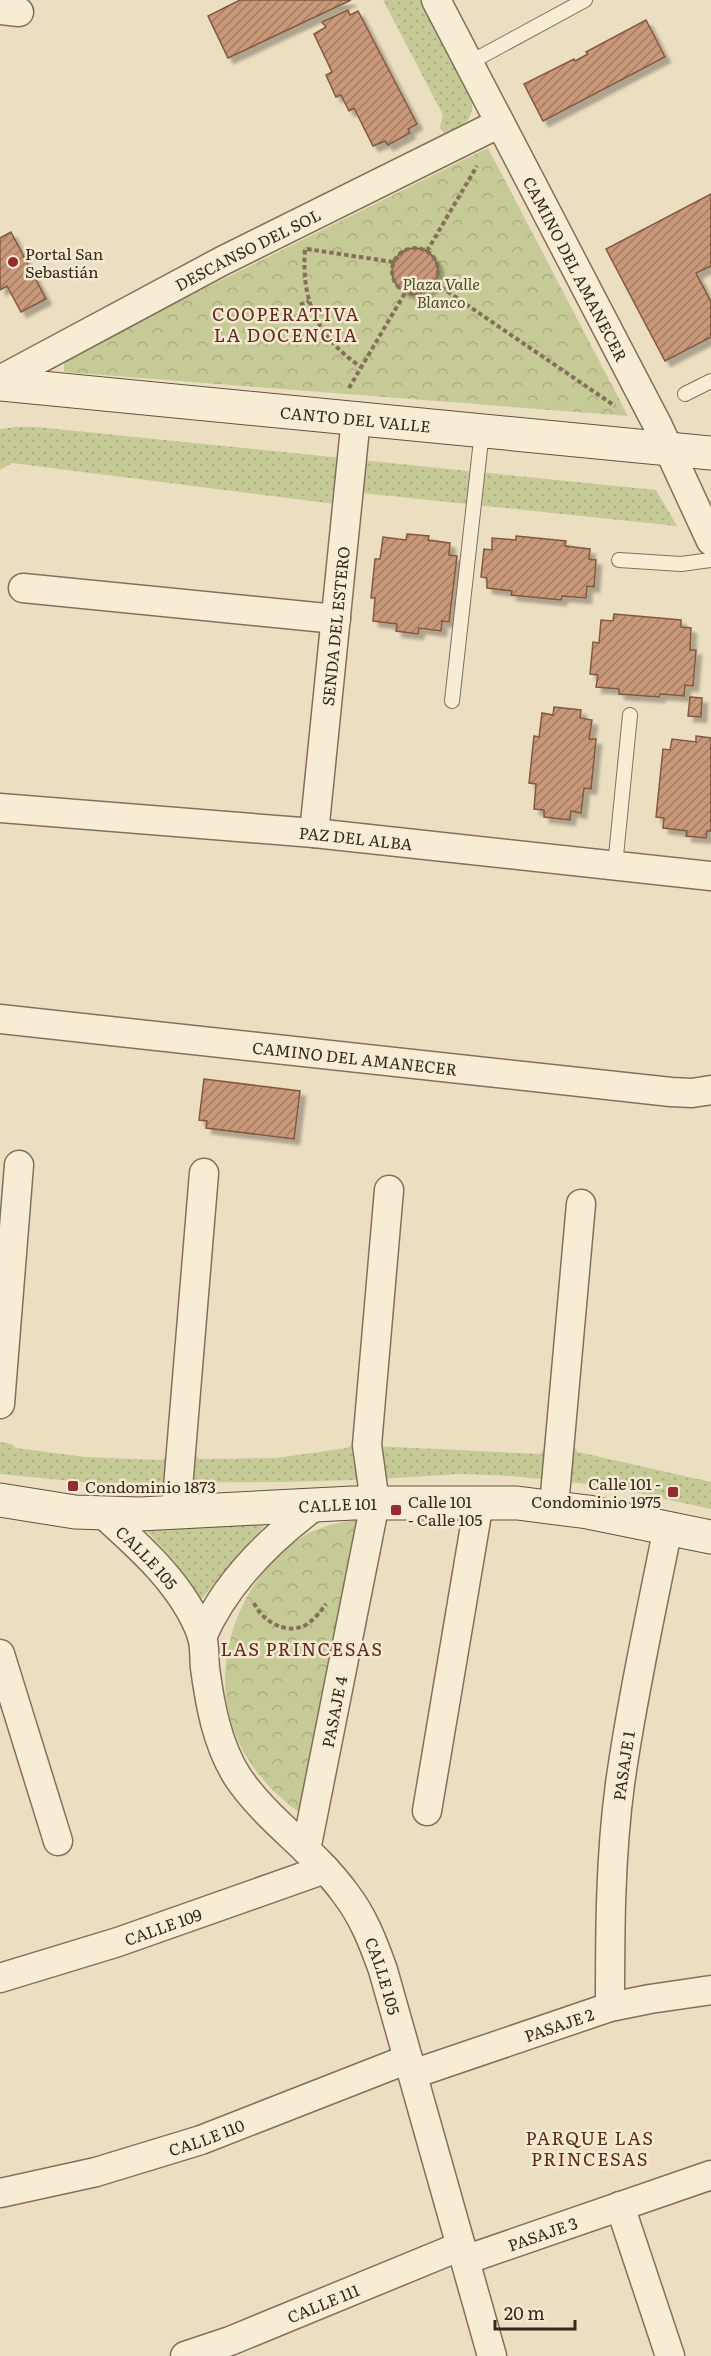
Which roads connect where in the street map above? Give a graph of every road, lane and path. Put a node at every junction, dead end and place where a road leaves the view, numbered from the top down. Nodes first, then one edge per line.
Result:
1 (436, 0) edge
2 (585, 0) edge
3 (469, 63) junction
4 (491, 127) junction
5 (266, 239) junction
6 (305, 249) junction
7 (426, 251) junction
8 (393, 262) junction
9 (435, 283) junction
10 (405, 293) junction
11 (309, 301) junction
12 (300, 305) dead end
13 (361, 367) junction
14 (711, 381) edge
15 (0, 382) edge
16 (685, 394) dead end
17 (621, 410) dead end
18 (344, 417) junction
19 (482, 430) junction
20 (669, 449) junction
21 (711, 453) edge
22 (711, 541) edge
23 (619, 560) dead end
24 (711, 560) edge
25 (22, 588) dead end
26 (336, 619) junction
27 (452, 701) dead end
28 (630, 715) dead end
29 (0, 808) edge
30 (314, 833) junction
31 (615, 866) junction
32 (711, 876) edge
33 (0, 1019) edge
34 (711, 1090) edge
35 (19, 1164) dead end
36 (204, 1173) dead end
37 (389, 1190) dead end
38 (581, 1204) dead end
39 (0, 1404) edge
40 (0, 1500) edge
41 (479, 1502) junction
42 (375, 1503) junction
43 (316, 1505) junction
44 (554, 1506) junction
45 (176, 1512) junction
46 (103, 1514) junction
47 (668, 1527) junction
48 (711, 1537) edge
49 (332, 1596) dead end
50 (252, 1598) dead end
51 (202, 1638) junction
52 (0, 1654) edge
53 (427, 1811) dead end
54 (58, 1841) dead end
55 (316, 1860) junction
56 (0, 1978) edge
57 (711, 1990) edge
58 (610, 2007) junction
59 (410, 2067) junction
60 (711, 2175) edge
61 (0, 2193) edge
62 (620, 2206) junction
63 (463, 2253) junction
64 (185, 2356) edge
65 (492, 2356) edge
66 (670, 2356) edge

1 - 3 street, CAMINO DEL AMANECER
2 - 3 lane
3 - 4 street, CAMINO DEL AMANECER
4 - 5 street, DESCANSO DEL SOL
4 - 7 path
4 - 20 street, CAMINO DEL AMANECER
5 - 6 path
5 - 15 street, DESCANSO DEL SOL
6 - 8 path
6 - 11 path
7 - 8 path
7 - 9 path
8 - 10 path
9 - 10 path
9 - 17 path
10 - 13 path
11 - 12 path
11 - 13 path
13 - 18 path
14 - 16 lane
15 - 18 main road, CANTO DEL VALLE
18 - 19 main road, CANTO DEL VALLE
18 - 26 street, SENDA DEL ESTERO
19 - 20 main road, CANTO DEL VALLE
19 - 27 lane
20 - 21 main road, CANTO DEL VALLE
20 - 22 street, CAMINO DEL AMANECER
23 - 24 lane
25 - 26 street
26 - 30 street, SENDA DEL ESTERO
28 - 31 lane
29 - 30 street, PAZ DEL ALBA
30 - 31 street, PAZ DEL ALBA
31 - 32 street, PAZ DEL ALBA
33 - 34 street, CAMINO DEL AMANECER
35 - 39 street
36 - 45 street
37 - 42 street, PASAJE 4
38 - 44 street
40 - 46 main road, CALLE 101
41 - 42 main road, CALLE 101
41 - 44 main road, CALLE 101
41 - 53 street
42 - 43 main road, CALLE 101
42 - 55 street, PASAJE 4
43 - 45 main road, CALLE 101
43 - 51 street
44 - 47 main road, CALLE 101
45 - 46 main road, CALLE 101
46 - 51 street, CALLE 105
47 - 48 main road, CALLE 101
47 - 58 street, PASAJE 1
49 - 50 path
51 - 55 street, CALLE 105
52 - 54 street
55 - 56 street, CALLE 109
55 - 59 street, CALLE 105
57 - 58 street, PASAJE 2
58 - 59 street, PASAJE 2
59 - 61 street, CALLE 110
59 - 63 street, CALLE 105
60 - 62 street, PASAJE 3
62 - 63 street, PASAJE 3
62 - 66 street
63 - 64 street, CALLE 111
63 - 65 street, CALLE 105

